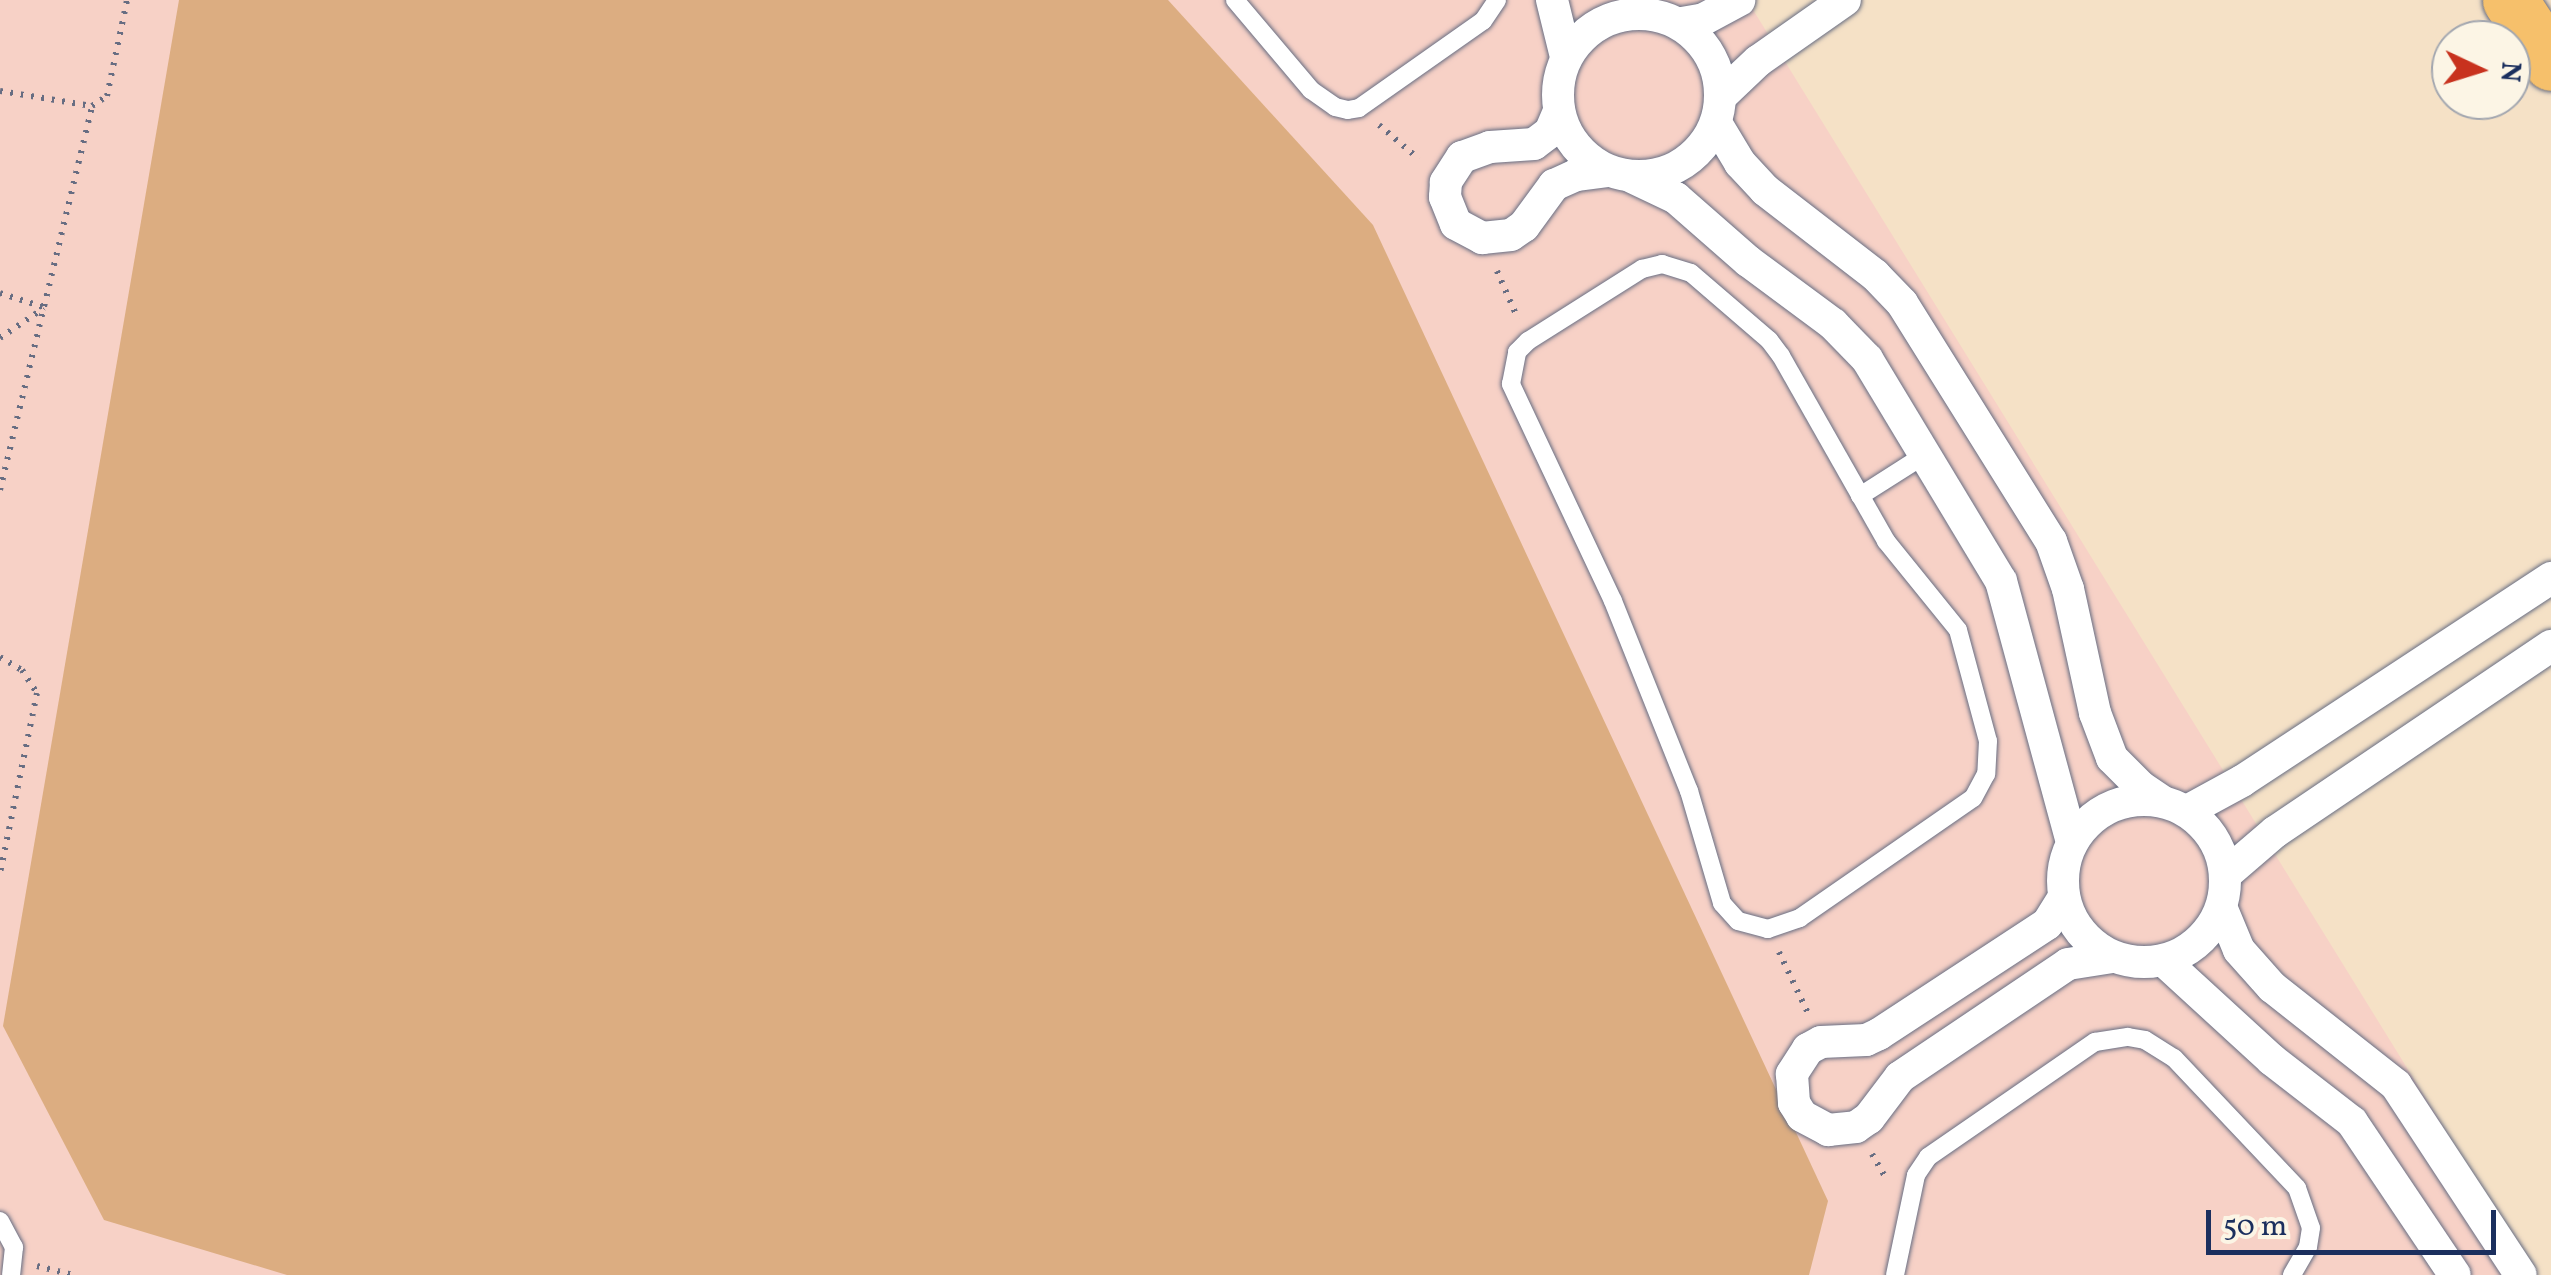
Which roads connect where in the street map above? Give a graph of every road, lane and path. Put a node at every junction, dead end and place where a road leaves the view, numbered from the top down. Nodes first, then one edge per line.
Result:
1 (127, 0) edge
2 (1235, 0) edge
3 (1497, 0) edge
4 (1552, 0) edge
5 (1739, 0) edge
6 (1845, 0) edge
7 (2510, 0) edge
8 (1657, 12) edge
9 (1566, 57) junction
10 (2551, 64) edge
11 (0, 91) edge
12 (92, 106) junction
13 (1359, 108) junction
14 (1718, 110) junction
15 (1559, 111) junction
16 (1620, 174) junction
17 (1446, 182) junction
18 (1482, 238) junction
19 (0, 293) edge
20 (44, 308) junction
21 (0, 338) edge
22 (1528, 341) junction
23 (1926, 454) junction
24 (0, 490) edge
25 (1860, 496) junction
26 (2551, 578) edge
27 (2551, 646) edge
28 (0, 657) edge
29 (2174, 806) junction
30 (2072, 843) junction
31 (0, 874) edge
32 (2226, 874) junction
33 (2064, 897) junction
34 (2222, 909) junction
35 (1768, 928) junction
36 (2112, 957) junction
37 (2164, 961) junction
38 (1821, 1042) junction
39 (1856, 1127) junction
40 (1908, 1216) junction
41 (0, 1221) edge
42 (13, 1268) edge
43 (74, 1275) edge
44 (1895, 1275) edge
45 (2292, 1275) edge
46 (2455, 1275) edge
47 (2521, 1275) edge

1 - 12 path
2 - 13 lane
3 - 13 lane
4 - 9 street
5 - 8 street
6 - 14 street
7 - 10 highway
8 - 9 street
8 - 14 street
9 - 15 street
11 - 12 path
12 - 20 path
13 - 17 path
14 - 16 street
14 - 29 street
15 - 16 street
15 - 17 street
16 - 18 street
16 - 23 street
17 - 18 street
18 - 22 path
19 - 20 path
20 - 21 path
20 - 24 path
22 - 25 lane
22 - 35 lane
23 - 25 lane
23 - 30 street
25 - 35 lane
26 - 29 street
27 - 32 street
28 - 31 path
29 - 30 street
29 - 32 street
30 - 33 street
32 - 34 street
33 - 36 street
33 - 38 street
34 - 37 street
34 - 47 street
35 - 38 path
36 - 37 street
36 - 39 street
37 - 46 street
38 - 39 street
39 - 40 path
40 - 44 lane
40 - 45 lane
41 - 42 lane
42 - 43 path

